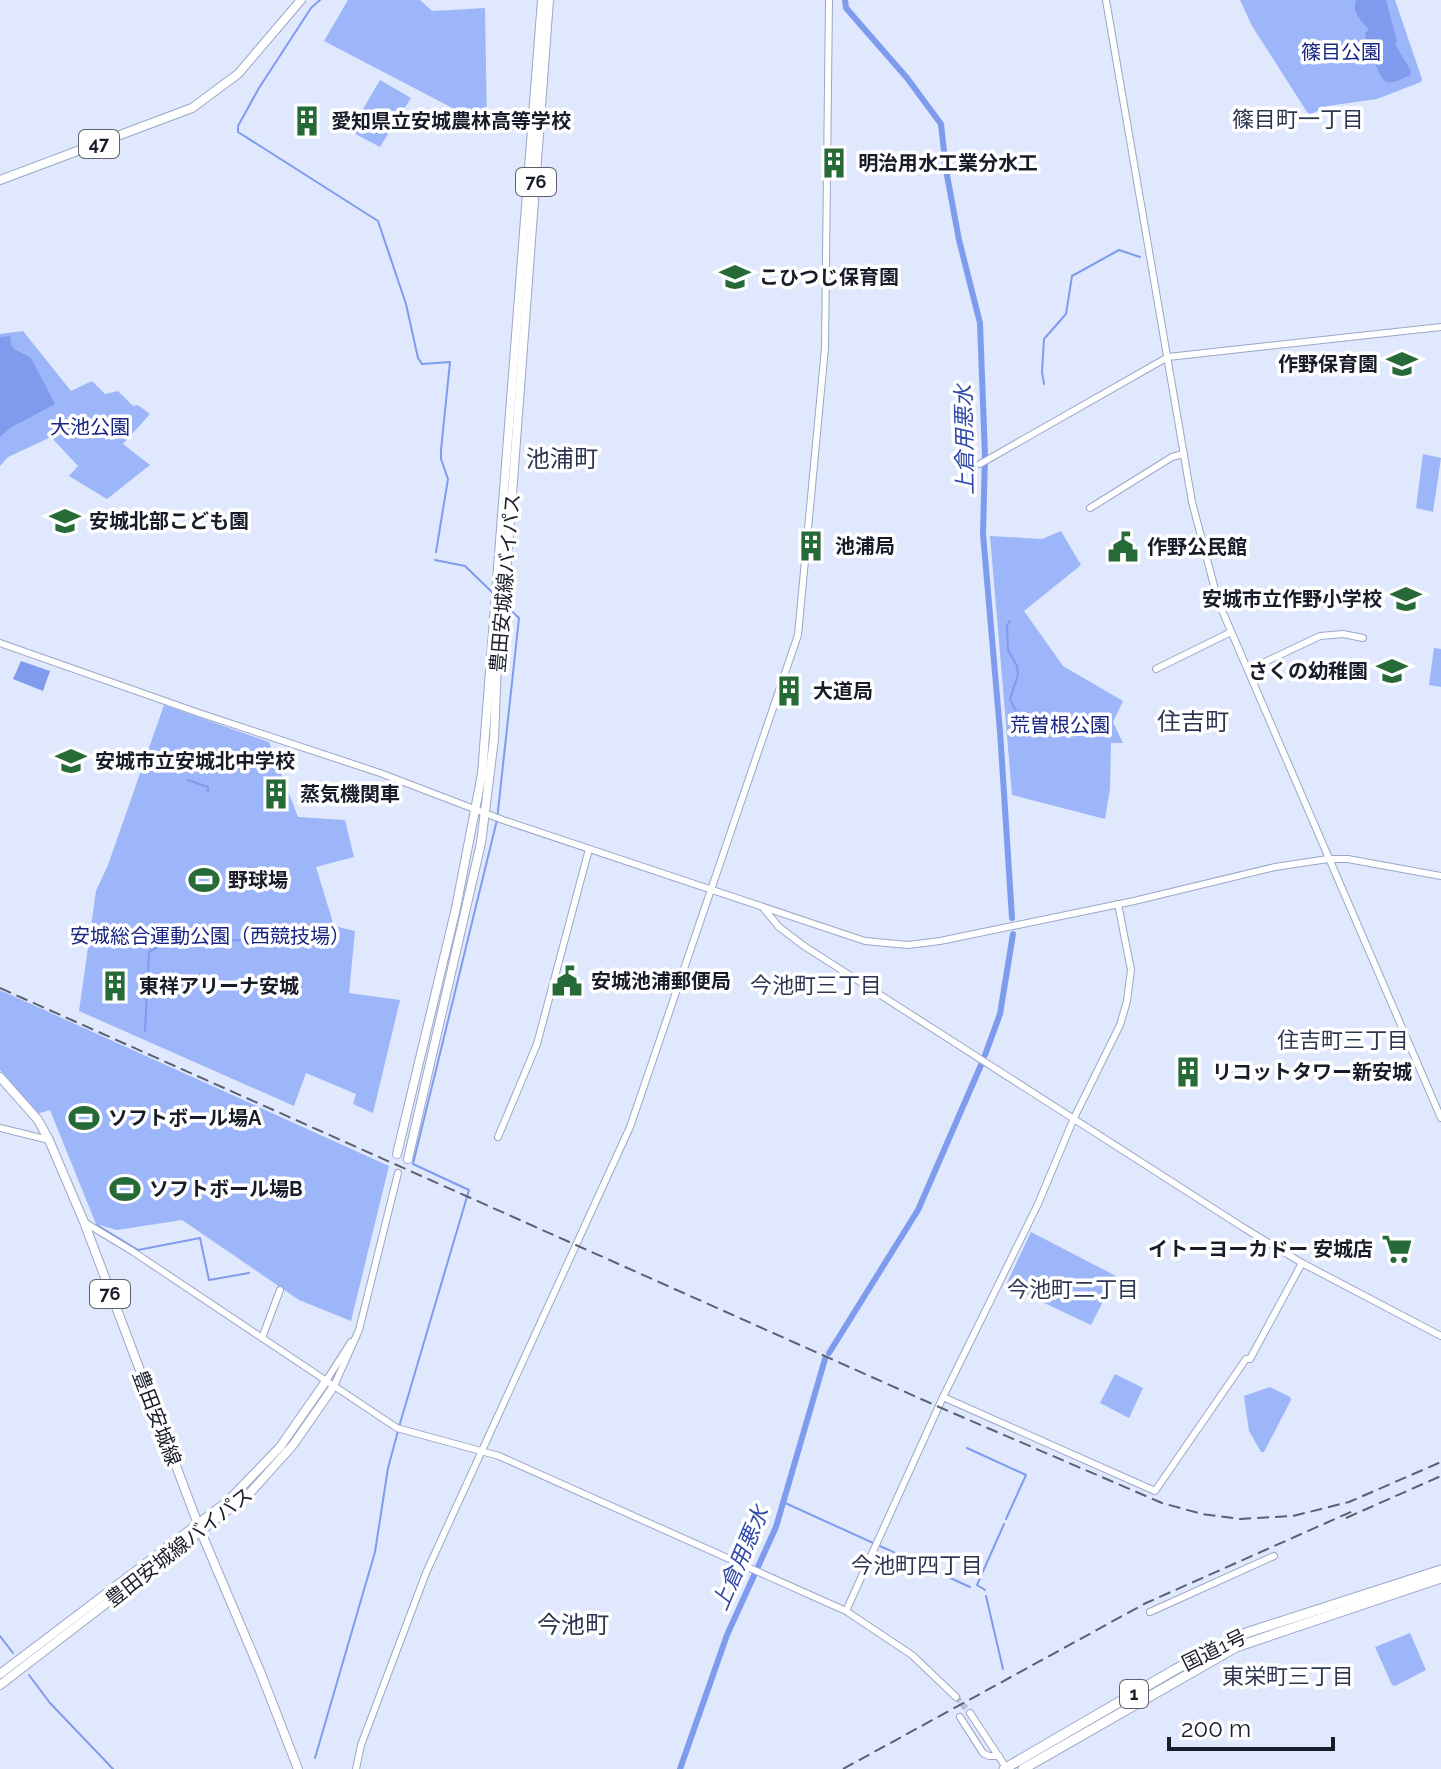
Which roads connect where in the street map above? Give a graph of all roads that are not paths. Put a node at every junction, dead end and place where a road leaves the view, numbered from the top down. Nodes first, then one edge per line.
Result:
1 (301, 0) edge
2 (542, 0) edge
3 (549, 0) edge
4 (829, 0) edge
5 (1106, 0) edge
6 (0, 178) edge
7 (1441, 327) edge
8 (1168, 357) junction
9 (1184, 454) junction
10 (984, 462) dead end
11 (1090, 508) dead end
12 (1231, 632) junction
13 (1363, 638) dead end
14 (0, 643) edge
15 (1156, 669) dead end
16 (1248, 670) junction
17 (481, 810) junction
18 (589, 849) junction
19 (1328, 859) junction
20 (1441, 876) edge
21 (711, 890) junction
22 (1118, 904) junction
23 (764, 909) junction
24 (0, 1077) edge
25 (1074, 1118) junction
26 (1441, 1118) edge
27 (0, 1128) edge
28 (498, 1137) dead end
29 (49, 1140) junction
30 (397, 1154) dead end
31 (408, 1159) dead end
32 (398, 1173) dead end
33 (84, 1222) junction
34 (1302, 1263) junction
35 (280, 1290) dead end
36 (1437, 1331) edge
37 (1441, 1336) edge
38 (262, 1338) junction
39 (330, 1384) junction
40 (943, 1397) junction
41 (481, 1451) junction
42 (200, 1529) junction
43 (1274, 1556) dead end
44 (1441, 1570) edge
45 (1441, 1578) edge
46 (846, 1611) junction
47 (1150, 1612) dead end
48 (0, 1674) edge
49 (0, 1685) edge
50 (956, 1697) tunnel mouth
51 (970, 1713) tunnel mouth
52 (960, 1717) tunnel mouth
53 (999, 1756) junction
54 (298, 1769) edge
55 (356, 1769) edge
56 (1005, 1769) edge
57 (1023, 1769) edge

1 - 6 main road, 47
2 - 17 main road, 豊田安城線バイパス / 76
3 - 17 main road, 豊田安城線バイパス / 76
4 - 21 street
5 - 8 street
7 - 8 street
8 - 9 street
8 - 10 street
9 - 11 street
9 - 12 street
12 - 15 street
12 - 16 street
13 - 16 street
14 - 17 street
16 - 19 street
17 - 18 street
17 - 30 main road, 豊田安城線バイパス / 76
17 - 31 main road, 豊田安城線バイパス / 76
18 - 21 street
18 - 28 street
19 - 20 street
19 - 22 street
19 - 26 street
21 - 23 street
21 - 41 street
22 - 23 street
22 - 25 street
23 - 25 street
24 - 29 main road, 豊田安城線 / 76
25 - 34 street
25 - 40 street
27 - 29 street
29 - 33 main road, 豊田安城線 / 76
32 - 39 street
33 - 38 street
33 - 42 main road, 豊田安城線 / 76
34 - 36 street
34 - 40 street
35 - 38 street
36 - 37 street
38 - 39 street
39 - 41 street
39 - 42 main road, 豊田安城線バイパス
40 - 46 street
41 - 46 street
41 - 55 street
42 - 48 main road, 豊田安城線バイパス
42 - 49 main road, 豊田安城線バイパス
42 - 54 main road, 豊田安城線 / 76
43 - 47 street
44 - 56 highway, 国道1号 / 1
45 - 57 highway, 国道1号 / 1
46 - 50 street
51 - 53 street
52 - 53 street
53 - 56 street

